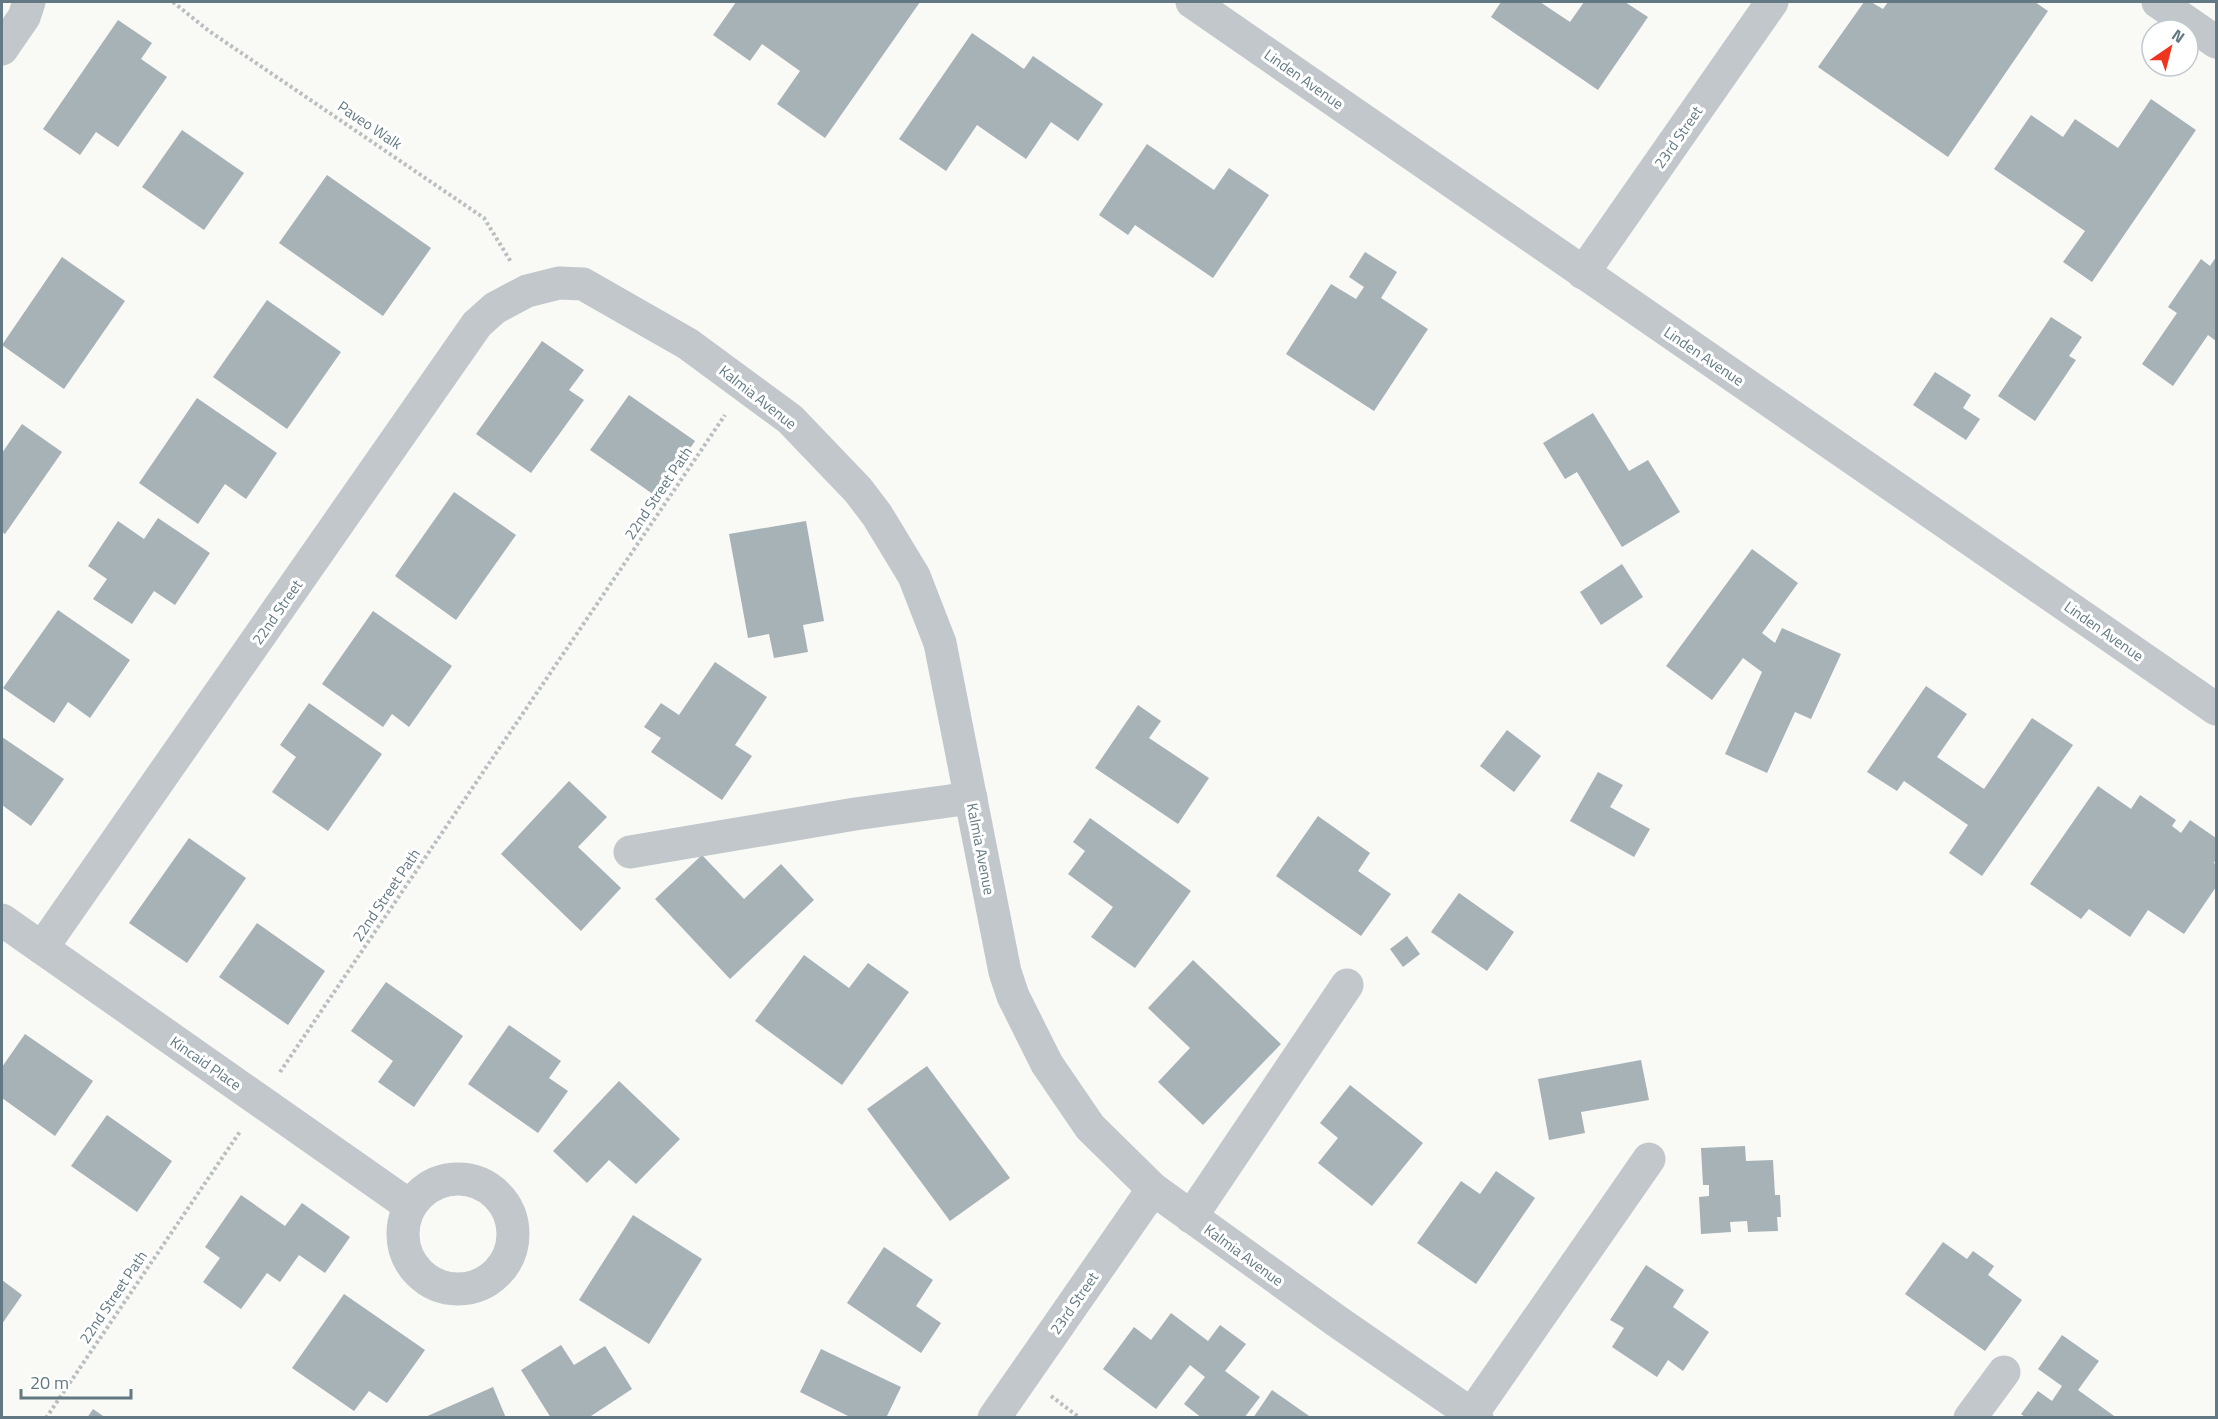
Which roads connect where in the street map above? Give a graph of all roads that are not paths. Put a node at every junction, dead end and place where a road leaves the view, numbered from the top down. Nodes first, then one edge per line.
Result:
1 (29, 2) edge
2 (1192, 2) edge
3 (1772, 2) edge
4 (2158, 2) edge
5 (2217, 42) edge
6 (2, 49) edge
7 (1583, 273) junction
8 (527, 291) joint
9 (2217, 708) edge
10 (971, 798) junction
11 (630, 852) dead end
12 (2, 920) edge
13 (42, 948) junction
14 (1347, 985) dead end
15 (1648, 1159) dead end
16 (1153, 1189) junction
17 (410, 1206) dead end
18 (1191, 1217) junction
19 (2004, 1372) dead end
20 (1474, 1416) edge
21 (994, 1418) edge
22 (1970, 1418) edge

1 - 6 street
2 - 7 street, Linden Avenue
3 - 7 street, 23rd Street
4 - 5 street
7 - 9 street, Linden Avenue
8 - 10 street, Kalmia Avenue
8 - 13 street, 22nd Street
10 - 11 street
10 - 16 street, Kalmia Avenue
12 - 13 street, Kincaid Place
13 - 17 street, Kincaid Place
14 - 18 street
15 - 20 street
16 - 18 street, Kalmia Avenue
16 - 21 street, 23rd Street
18 - 20 street, Kalmia Avenue
19 - 22 street

